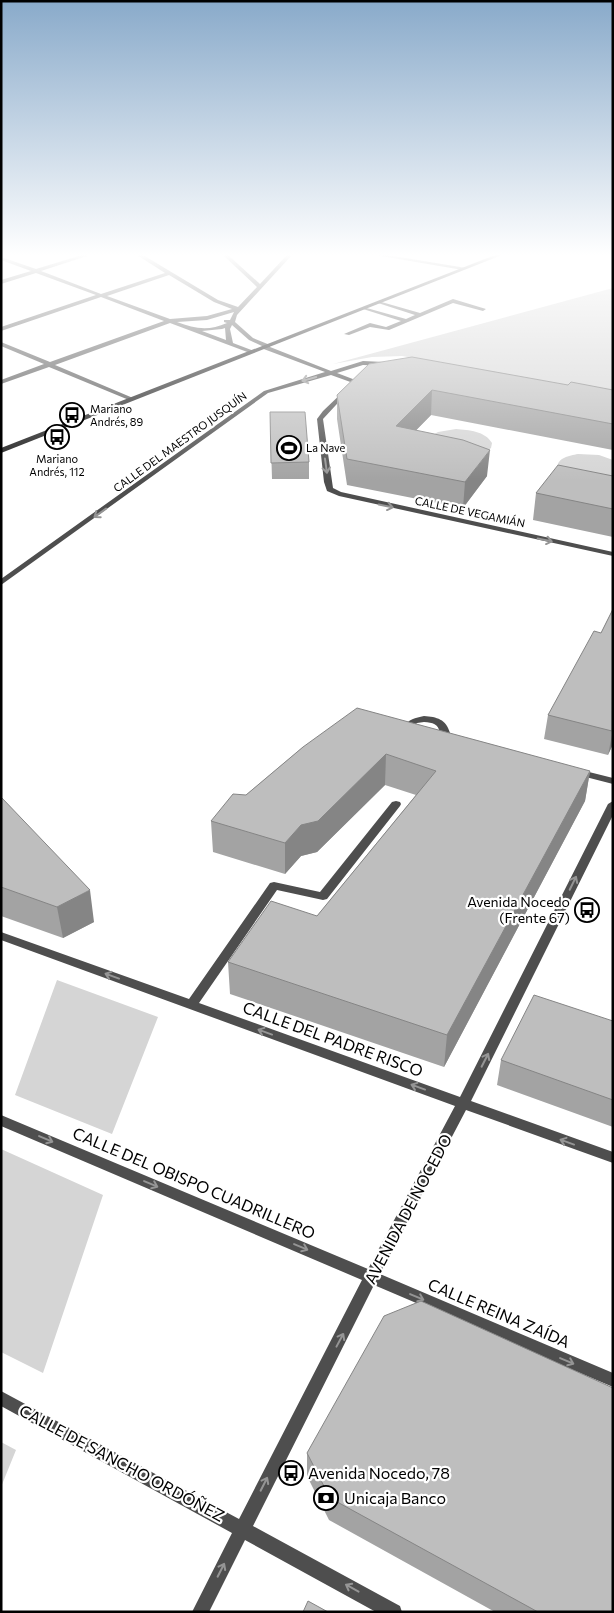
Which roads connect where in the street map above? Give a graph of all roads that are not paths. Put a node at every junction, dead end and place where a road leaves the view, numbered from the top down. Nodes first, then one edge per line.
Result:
1 (144, 330) edge
2 (201, 330) edge
3 (226, 330) edge
4 (241, 330) edge
5 (308, 330) edge
6 (357, 330) edge
7 (196, 331) joint
8 (347, 334) dead end
9 (1, 344) edge
10 (230, 344) junction
11 (265, 347) junction
12 (252, 352) junction
13 (49, 365) junction
14 (370, 370) edge
15 (329, 373) junction
16 (363, 376) edge
17 (1, 382) edge
18 (356, 382) junction
19 (131, 399) junction
20 (1, 451) edge
21 (613, 554) edge
22 (1, 583) edge
23 (568, 769) edge
24 (613, 781) edge
25 (396, 804) dead end
26 (613, 804) edge
27 (1, 936) edge
28 (191, 1005) junction
29 (464, 1104) junction
30 (1, 1120) edge
31 (613, 1158) edge
32 (372, 1278) junction
33 (613, 1380) edge
34 (1, 1398) edge
35 (243, 1528) junction
36 (200, 1612) edge
37 (394, 1612) edge

1 - 13 street
2 - 7 street
3 - 10 street
4 - 11 street
5 - 11 main road
6 - 8 street
7 - 10 street
9 - 13 street
10 - 12 street
11 - 12 main road
11 - 15 street
12 - 19 main road
13 - 17 street
13 - 19 street
14 - 15 street, CALLE DEL MAESTRO JUSQUÍN
15 - 18 street
15 -> 22 street, CALLE DEL MAESTRO JUSQUÍN
16 - 18 street
18 -> 21 street, CALLE DE VEGAMIÁN
19 - 20 main road
23 - 24 street
25 - 28 street
29 -> 26 street, AVENIDA DE NOCEDO
28 -> 27 street, CALLE DEL PADRE RISCO
29 -> 28 street, CALLE DEL PADRE RISCO
31 -> 29 street, CALLE DEL PADRE RISCO
29 - 32 street, AVENIDA DE NOCEDO
30 -> 32 street, CALLE DEL OBISPO CUADRILLERO
32 -> 33 street, CALLE REINA ZAÍDA
35 -> 32 street, AVENIDA DE NOCEDO
34 - 35 street, CALLE DE SANCHO ORDÓÑEZ
36 -> 35 street, AVENIDA DE NOCEDO
37 -> 35 street, CALLE DE SANCHO ORDÓÑEZ

